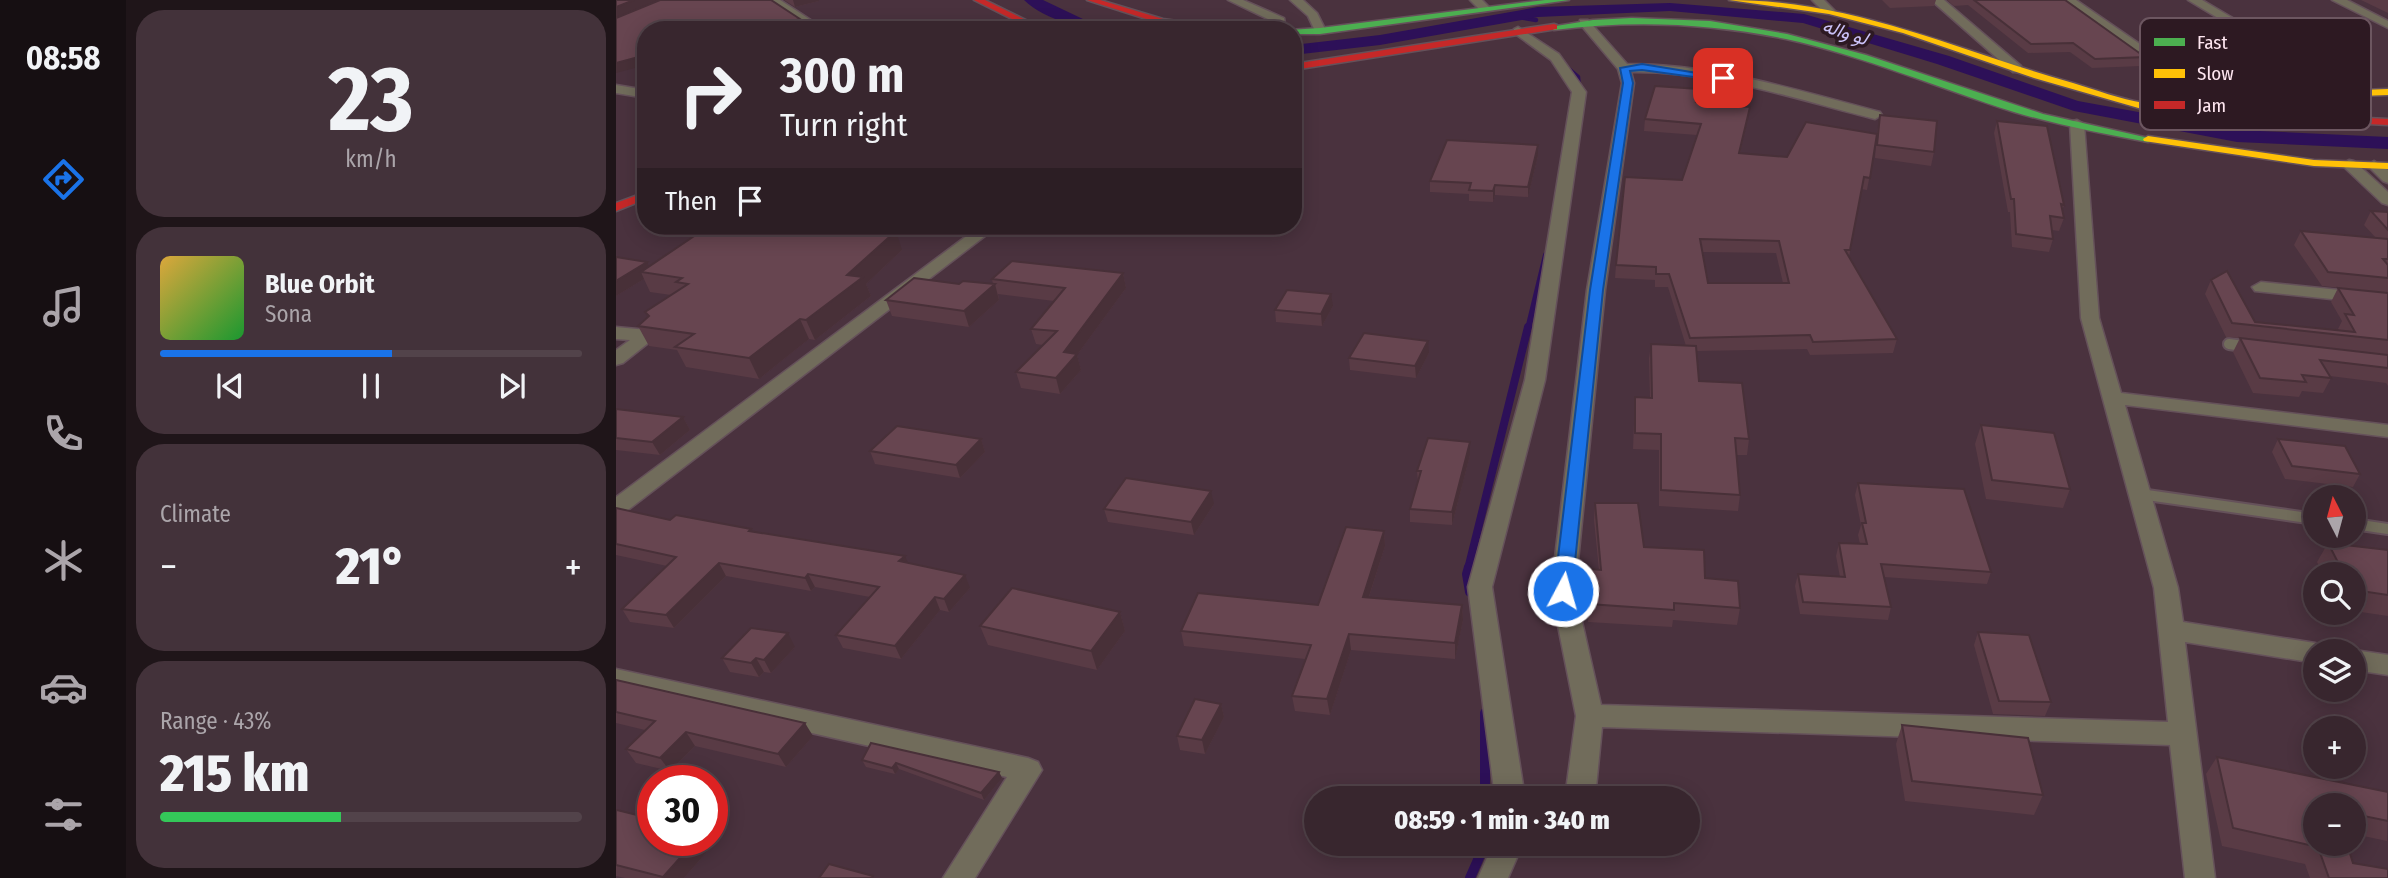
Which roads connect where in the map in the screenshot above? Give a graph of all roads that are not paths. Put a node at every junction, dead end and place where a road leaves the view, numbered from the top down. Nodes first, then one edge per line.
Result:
1 (772, 0) edge
2 (978, 0) edge
3 (1091, 0) edge
4 (1234, 0) edge
5 (1296, 0) edge
6 (1565, 0) edge
7 (1732, 0) edge
8 (1937, 0) edge
9 (2069, 0) edge
10 (2194, 0) edge
11 (2337, 0) edge
12 (1480, 5) edge
13 (1823, 6) edge
14 (2225, 18) edge
15 (806, 21) edge
16 (1023, 21) edge
17 (1137, 21) edge
18 (1280, 21) edge
19 (1584, 22) junction
20 (2388, 25) edge
21 (1302, 31) edge
22 (1320, 31) junction
23 (1518, 31) junction
24 (2140, 49) edge
25 (1302, 66) edge
26 (1624, 68) junction
27 (2017, 69) junction
28 (616, 89) edge
29 (637, 92) edge
30 (2140, 97) edge
31 (2114, 98) junction
32 (2140, 105) edge
33 (1875, 115) dead end
34 (2077, 124) junction
35 (2349, 164) junction
36 (2381, 166) edge
37 (2388, 178) edge
38 (637, 198) edge
39 (2388, 201) edge
40 (616, 206) edge
41 (978, 235) edge
42 (2261, 287) dead end
43 (2388, 300) edge
44 (616, 333) edge
45 (2229, 344) dead end
46 (2269, 349) edge
47 (616, 359) edge
48 (2113, 398) junction
49 (2388, 431) edge
50 (2140, 494) junction
51 (616, 508) edge
52 (2303, 517) edge
53 (2366, 526) edge
54 (2388, 529) edge
55 (2171, 630) junction
56 (2303, 651) edge
57 (2366, 662) edge
58 (2388, 665) edge
59 (616, 678) edge
60 (1590, 716) junction
61 (2183, 734) junction
62 (1508, 786) edge
63 (1581, 786) edge
64 (1503, 856) edge
65 (958, 878) edge
66 (1493, 878) edge
67 (2200, 878) edge

1 - 15 street
2 - 16 street
3 - 17 street
4 - 18 street
5 - 22 street
6 - 12 street
7 - 13 street
8 - 27 street
9 - 24 street
10 - 14 street
11 - 20 street
12 - 22 street
13 - 27 street
19 - 23 street
19 - 26 street
19 - 34 street
21 - 22 street
23 - 25 street
23 - 62 street
26 - 33 street
26 - 60 street
27 - 31 street
28 - 29 street
30 - 31 street
31 - 32 street
34 - 35 street
34 - 48 street
35 - 36 street
35 - 39 street
36 - 37 street
38 - 40 street
41 - 51 street
42 - 43 street
44 - 47 street
45 - 46 lane
48 - 49 street
48 - 50 street
50 - 52 lane
50 - 55 street
53 - 54 lane
55 - 56 street
55 - 61 street
57 - 58 street
59 - 65 street
60 - 61 street
60 - 63 street
61 - 67 street
64 - 66 street

